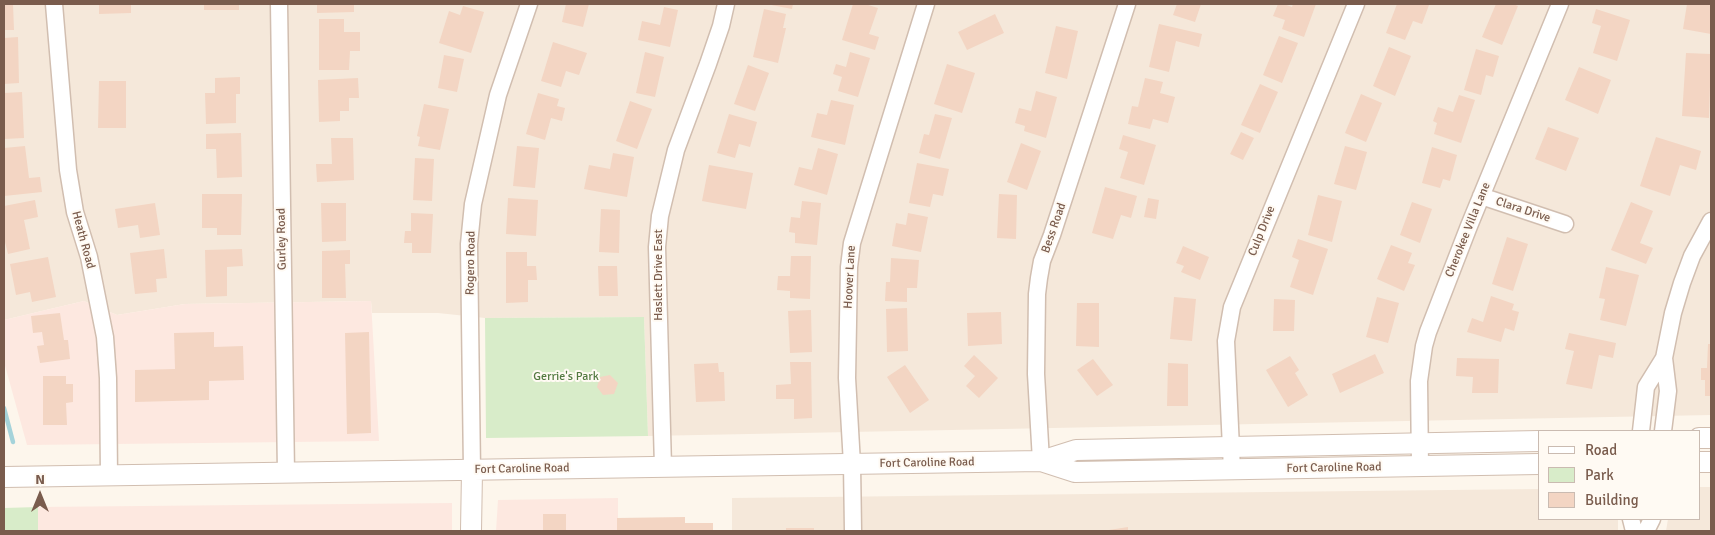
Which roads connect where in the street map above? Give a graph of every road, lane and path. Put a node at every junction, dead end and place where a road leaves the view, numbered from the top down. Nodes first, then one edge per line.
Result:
1 (54, 4) edge
2 (279, 4) edge
3 (529, 4) edge
4 (726, 4) edge
5 (926, 4) edge
6 (1124, 4) edge
7 (1356, 4) edge
8 (1560, 4) edge
9 (1481, 196) junction
10 (1711, 221) edge
11 (1565, 224) dead end
12 (1664, 358) junction
13 (1641, 430) edge
14 (1663, 430) edge
15 (1538, 441) edge
16 (1420, 443) junction
17 (1231, 447) junction
18 (1041, 461) junction
19 (852, 464) junction
20 (1538, 464) edge
21 (1420, 466) junction
22 (663, 467) junction
23 (472, 470) junction
24 (1232, 470) junction
25 (286, 474) junction
26 (109, 476) junction
27 (4, 478) edge
28 (471, 531) edge
29 (853, 531) edge

1 - 26 street, Heath Road
2 - 25 street, Gurley Road
3 - 23 street, Rogero Road
4 - 22 street, Haslett Drive East
5 - 19 street, Hoover Lane
6 - 18 street, Bess Road
7 - 17 street, Culp Drive
8 - 9 street, Cherokee Villa Lane
9 - 11 street, Clara Drive
9 - 16 street, Cherokee Villa Lane
10 - 12 street
12 - 13 street
12 - 14 street
15 - 16 street, Fort Caroline Road
16 - 17 street, Fort Caroline Road
16 - 21 street, Cherokee Villa Lane
17 - 18 street, Fort Caroline Road
17 - 24 street, Culp Drive
18 - 19 street, Fort Caroline Road
18 - 24 street, Fort Caroline Road
19 - 22 street, Fort Caroline Road
19 - 29 street, Hoover Lane
20 - 21 street, Fort Caroline Road
21 - 24 street, Fort Caroline Road
22 - 23 street, Fort Caroline Road
23 - 25 street, Fort Caroline Road
23 - 28 street, Rogero Road
25 - 26 street, Fort Caroline Road
26 - 27 street, Fort Caroline Road

